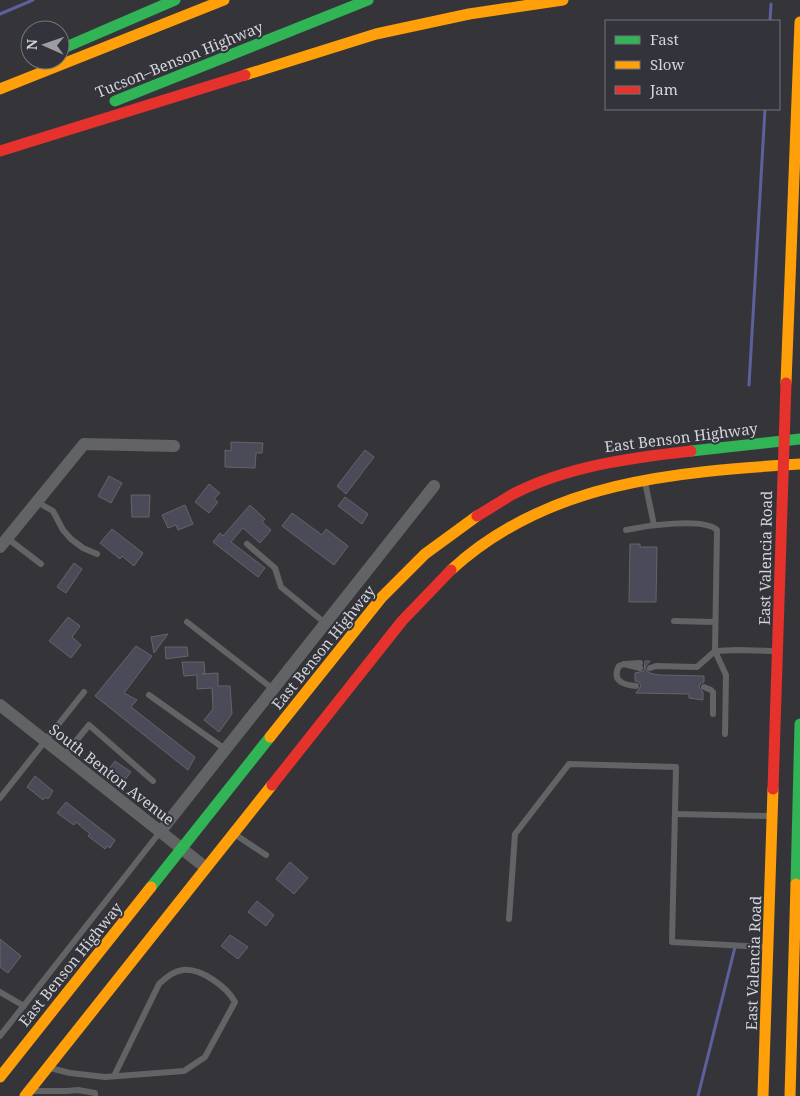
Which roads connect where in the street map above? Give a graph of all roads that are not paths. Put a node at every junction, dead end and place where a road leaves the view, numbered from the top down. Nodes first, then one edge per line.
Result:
1 (175, 0) edge
2 (224, 0) edge
3 (368, 0) edge
4 (563, 0) edge
5 (800, 22) edge
6 (70, 45) edge
7 (0, 89) edge
8 (100, 106) dead end
9 (82, 114) dead end
10 (0, 146) edge
11 (0, 151) edge
12 (800, 439) edge
13 (784, 440) junction
14 (174, 446) dead end
15 (800, 464) edge
16 (783, 465) junction
17 (644, 478) junction
18 (434, 486) dead end
19 (36, 502) junction
20 (654, 525) junction
21 (626, 530) dead end
22 (4, 542) edge
23 (247, 544) dead end
24 (97, 554) dead end
25 (41, 564) dead end
26 (674, 621) dead end
27 (187, 622) dead end
28 (715, 622) junction
29 (325, 623) junction
30 (778, 651) junction
31 (715, 652) junction
32 (640, 666) dead end
33 (652, 666) dead end
34 (636, 686) dead end
35 (704, 688) dead end
36 (273, 689) junction
37 (84, 692) dead end
38 (149, 695) dead end
39 (0, 705) edge
40 (713, 714) dead end
41 (800, 724) edge
42 (725, 734) dead end
43 (45, 741) junction
44 (225, 749) junction
45 (64, 756) junction
46 (154, 781) dead end
47 (0, 798) edge
48 (675, 814) junction
49 (772, 816) junction
50 (160, 832) junction
51 (233, 833) junction
52 (182, 850) junction
53 (266, 855) dead end
54 (205, 867) junction
55 (510, 919) dead end
56 (768, 947) junction
57 (0, 992) edge
58 (24, 1006) junction
59 (0, 1036) edge
60 (49, 1067) junction
61 (114, 1076) junction
62 (0, 1077) edge
63 (27, 1094) edge
64 (96, 1096) edge
65 (763, 1096) edge
66 (790, 1096) edge

1 - 6 main road
2 - 7 main road
3 - 8 main road, Tucson–Benson Highway
4 - 11 main road
5 - 13 main road, East Valencia Road
9 - 10 main road, Tucson–Benson Highway
12 - 13 main road, East Benson Highway
13 - 16 main road, East Valencia Road
13 - 52 main road, East Benson Highway
14 - 19 street
15 - 16 main road
16 - 17 main road
16 - 30 main road, East Valencia Road
17 - 20 lane
17 - 51 main road
18 - 29 street, East Benson Highway
19 - 22 street
19 - 24 lane
20 - 21 lane
20 - 28 lane
22 - 25 lane
23 - 29 lane
26 - 28 lane
27 - 36 lane
28 - 31 lane
29 - 36 street, East Benson Highway
30 - 31 lane
30 - 49 main road, East Valencia Road
31 - 33 lane
31 - 42 lane
32 - 34 lane
35 - 40 lane
36 - 44 street, East Benson Highway
37 - 43 lane
38 - 44 lane
39 - 43 street, South Benton Avenue
41 - 66 main road
43 - 45 street, South Benton Avenue
43 - 47 lane
44 - 50 street, East Benson Highway
45 - 46 lane
45 - 50 street, South Benton Avenue
48 - 49 lane
48 - 55 lane
48 - 56 lane
49 - 56 main road, East Valencia Road
50 - 52 street, South Benton Avenue
50 - 58 lane
51 - 53 lane
51 - 54 main road
52 - 54 street, South Benton Avenue
52 - 62 main road, East Benson Highway
54 - 60 main road
56 - 65 main road, East Valencia Road
57 - 58 lane
58 - 59 lane
60 - 61 lane
60 - 63 main road
61 - 61 lane
63 - 64 lane

